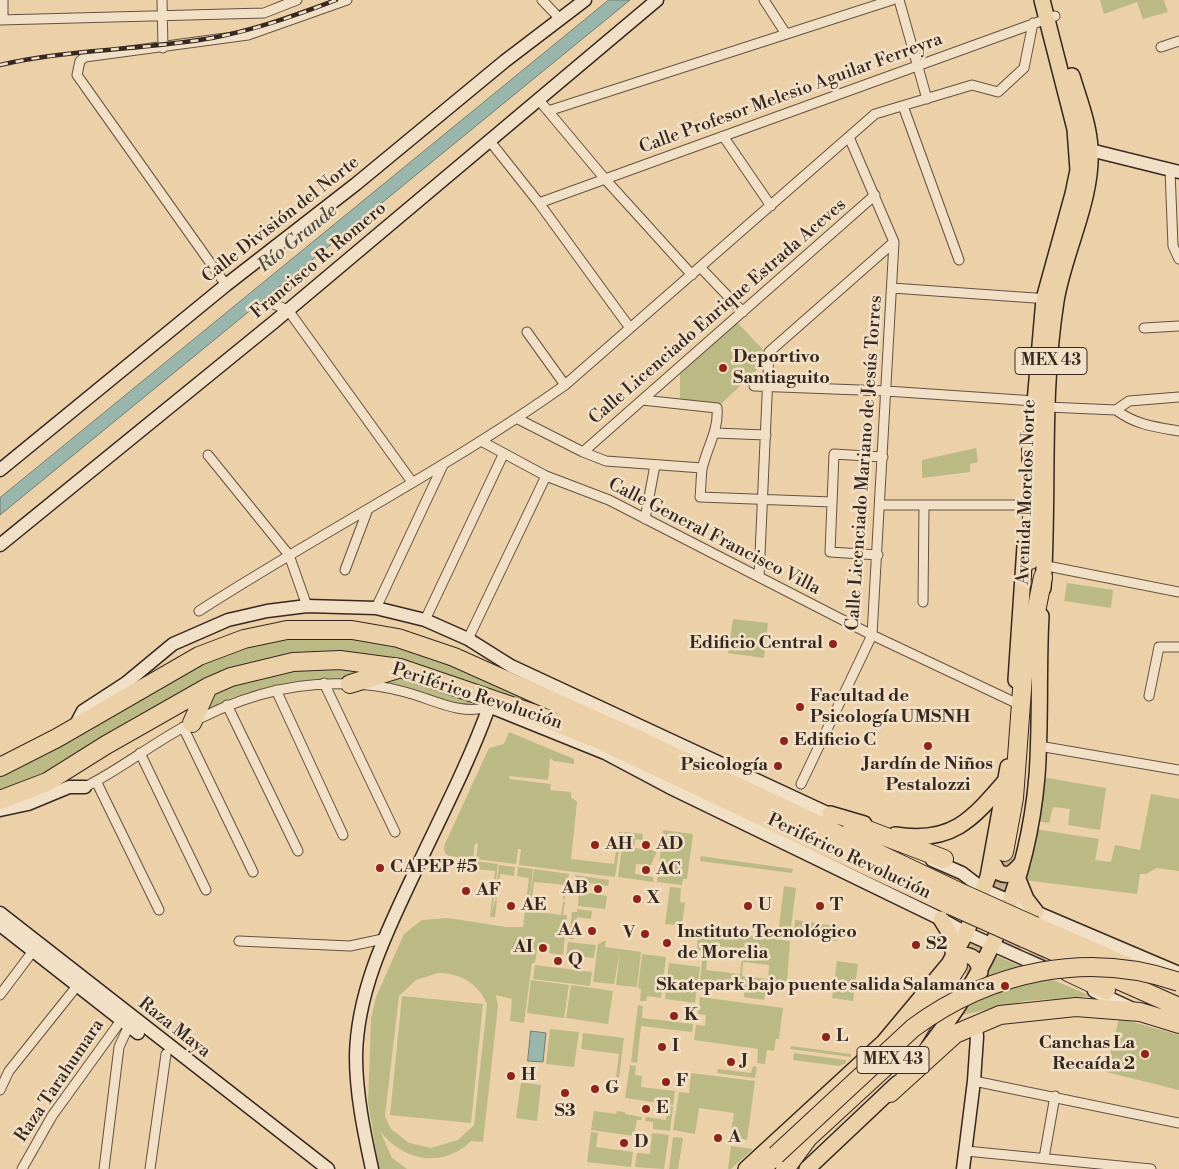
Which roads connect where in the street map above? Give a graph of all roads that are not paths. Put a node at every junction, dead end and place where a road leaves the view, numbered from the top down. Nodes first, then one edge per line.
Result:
1 (3, 0) edge
2 (162, 0) edge
3 (297, 0) edge
4 (347, 0) edge
5 (542, 0) edge
6 (585, 0) edge
7 (658, 0) edge
8 (764, 0) edge
9 (892, 0) edge
10 (899, 0) edge
11 (1042, 0) edge
12 (1050, 0) edge
13 (162, 15) junction
14 (560, 19) junction
15 (1045, 19) junction
16 (1, 20) edge
17 (786, 34) junction
18 (1179, 41) edge
19 (1161, 47) dead end
20 (163, 48) junction
21 (917, 66) junction
22 (927, 98) junction
23 (538, 100) junction
24 (903, 106) junction
25 (548, 111) junction
26 (723, 136) junction
27 (849, 137) junction
28 (489, 140) junction
29 (1084, 148) junction
30 (1174, 171) edge
31 (605, 179) junction
32 (875, 195) junction
33 (539, 203) junction
34 (771, 206) junction
35 (894, 242) junction
36 (1179, 259) edge
37 (959, 260) dead end
38 (700, 267) junction
39 (692, 274) junction
40 (226, 285) junction
41 (892, 288) junction
42 (1050, 300) junction
43 (272, 303) dead end
44 (288, 310) junction
45 (743, 312) junction
46 (1179, 326) edge
47 (630, 328) junction
48 (1144, 328) dead end
49 (527, 332) dead end
50 (565, 385) junction
51 (768, 385) junction
52 (754, 386) dead end
53 (886, 391) junction
54 (1179, 397) edge
55 (642, 400) junction
56 (1041, 404) junction
57 (1116, 410) junction
58 (518, 419) junction
59 (1179, 431) edge
60 (715, 432) junction
61 (766, 435) junction
62 (481, 442) junction
63 (1031, 449) junction
64 (583, 452) junction
65 (208, 455) dead end
66 (503, 455) junction
67 (883, 457) junction
68 (444, 465) junction
69 (655, 465) junction
70 (702, 468) junction
71 (0, 470) edge
72 (546, 476) junction
73 (412, 482) junction
74 (763, 499) junction
75 (832, 502) junction
76 (880, 505) junction
77 (1028, 505) junction
78 (924, 506) junction
79 (368, 509) junction
80 (646, 519) junction
81 (0, 545) edge
82 (289, 555) junction
83 (878, 555) junction
84 (1036, 566) junction
85 (345, 570) dead end
86 (759, 577) junction
87 (1179, 592) edge
88 (923, 602) dead end
89 (307, 606) junction
90 (376, 608) junction
91 (200, 611) dead end
92 (425, 620) junction
93 (872, 635) junction
94 (468, 639) junction
95 (1179, 647) edge
96 (400, 668) junction
97 (487, 672) junction
98 (324, 683) junction
99 (350, 684) junction
100 (208, 687) junction
101 (276, 690) junction
102 (468, 692) junction
103 (1149, 696) dead end
104 (1021, 699) junction
105 (227, 705) junction
106 (489, 707) junction
107 (610, 711) junction
108 (188, 725) junction
109 (74, 728) junction
110 (1039, 746) junction
111 (140, 753) junction
112 (0, 767) edge
113 (1179, 770) edge
114 (1008, 778) junction
115 (91, 784) junction
116 (801, 784) dead end
117 (0, 800) edge
118 (0, 810) edge
119 (830, 814) junction
120 (852, 824) junction
121 (395, 832) dead end
122 (344, 835) dead end
123 (298, 852) dead end
124 (944, 859) dead end
125 (1010, 862) junction
126 (253, 872) dead end
127 (206, 890) dead end
128 (984, 890) junction
129 (1010, 901) junction
130 (949, 905) junction
131 (159, 910) dead end
132 (0, 913) edge
133 (0, 925) edge
134 (1031, 925) junction
135 (966, 933) junction
136 (382, 940) junction
137 (238, 941) dead end
138 (993, 946) junction
139 (35, 947) junction
140 (964, 967) junction
141 (1068, 972) tunnel mouth
142 (1179, 973) edge
143 (1179, 982) edge
144 (76, 986) junction
145 (1106, 990) dead end
146 (1179, 990) edge
147 (0, 995) edge
148 (1179, 1007) edge
149 (1140, 1012) junction
150 (127, 1019) junction
151 (976, 1023) junction
152 (1179, 1024) edge
153 (1179, 1029) edge
154 (166, 1054) junction
155 (974, 1081) junction
156 (0, 1090) edge
157 (890, 1093) junction
158 (1055, 1096) junction
159 (854, 1107) dead end
160 (1179, 1123) edge
161 (966, 1150) junction
162 (1044, 1158) junction
163 (781, 1162) edge
164 (22, 1169) edge
165 (104, 1169) edge
166 (150, 1169) edge
167 (314, 1169) edge
168 (328, 1169) edge
169 (372, 1169) edge
170 (746, 1169) edge
171 (761, 1169) edge
172 (807, 1169) edge
173 (963, 1169) edge
174 (1151, 1169) edge

1 - 16 street
2 - 13 street
3 - 13 street
4 - 20 street
5 - 14 street
6 - 14 main road, Calle División del Norte
7 - 23 main road, Francisco R. Romero
8 - 17 street
9 - 17 street
10 - 21 street
11 - 15 main road, Avenida Morelos Norte / MEX 43
12 - 15 main road, Avenida Morelos Norte / MEX 43
13 - 16 street
13 - 20 street
14 - 40 main road, Calle División del Norte
15 - 21 street, Calle Profesor Melesio Aguilar Ferreyra
15 - 22 street
15 - 29 main road, Avenida Morelos Norte / MEX 43
17 - 25 street
18 - 19 street
20 - 40 street
21 - 22 street
21 - 26 street, Calle Profesor Melesio Aguilar Ferreyra
22 - 24 street
23 - 25 street
23 - 28 main road, Francisco R. Romero
24 - 27 street
24 - 37 street
25 - 31 street
26 - 31 street, Calle Profesor Melesio Aguilar Ferreyra
26 - 34 street
27 - 32 street, Calle Licenciado Mariano de Jesús Torres
27 - 34 street
28 - 33 street
28 - 44 main road, Francisco R. Romero
29 - 30 main road
29 - 42 main road, Avenida Morelos Norte / MEX 43
30 - 36 street
31 - 33 street, Calle Profesor Melesio Aguilar Ferreyra
31 - 39 street
32 - 35 street, Calle Licenciado Mariano de Jesús Torres
32 - 45 street, Calle Licenciado Enrique Estrada Aceves
33 - 47 street
34 - 38 street
35 - 41 street, Calle Licenciado Mariano de Jesús Torres
35 - 51 street
38 - 39 street
38 - 45 street
39 - 47 street
40 - 71 main road, Calle División del Norte
41 - 42 street
41 - 53 street, Calle Licenciado Mariano de Jesús Torres
42 - 56 main road, Avenida Morelos Norte / MEX 43
43 - 44 street
44 - 73 street
44 - 81 main road, Francisco R. Romero
45 - 55 street, Calle Licenciado Enrique Estrada Aceves
46 - 48 street
47 - 50 street
49 - 50 street
50 - 58 street
51 - 52 street
51 - 53 street
51 - 61 street
53 - 56 street
53 - 67 street, Calle Licenciado Mariano de Jesús Torres
54 - 57 street
55 - 60 street
55 - 64 street, Calle Licenciado Enrique Estrada Aceves
56 - 57 street
56 - 63 main road, Avenida Morelos Norte / MEX 43
56 - 84 main road, Avenida Morelos Norte / MEX 43
57 - 59 street
58 - 62 street
58 - 64 street
60 - 61 street
60 - 70 street
61 - 74 street
62 - 66 street, Calle General Francisco Villa
62 - 68 street
63 - 77 main road, Avenida Morelos Norte
63 - 84 highway, MEX 43
64 - 69 street
65 - 82 street
66 - 72 street, Calle General Francisco Villa
66 - 92 street
67 - 75 street
67 - 76 street, Calle Licenciado Mariano de Jesús Torres
68 - 73 street
68 - 90 street
69 - 70 street
69 - 80 street
70 - 74 street
72 - 80 street, Calle General Francisco Villa
72 - 94 street
73 - 79 street
74 - 75 street
74 - 86 street
75 - 83 street
76 - 78 street
76 - 83 street, Calle Licenciado Mariano de Jesús Torres
77 - 78 street
77 - 84 main road, Avenida Morelos Norte
78 - 88 street
79 - 82 street
79 - 85 street
80 - 86 street, Calle General Francisco Villa
82 - 89 street
82 - 91 street
83 - 93 street, Calle Licenciado Mariano de Jesús Torres
84 - 87 street
84 - 104 main road, Avenida Morelos Norte
84 - 110 main road, Avenida Morelos Norte
84 - 125 highway, MEX 43
86 - 93 street, Calle General Francisco Villa
89 - 90 main road
89 - 109 main road
90 - 92 main road
92 - 94 main road
93 - 104 street, Calle General Francisco Villa
93 - 116 street, Calle Licenciado Mariano de Jesús Torres
94 - 107 main road
95 - 103 street
96 - 99 highway
96 - 100 highway, Periférico Revolución
96 - 102 highway, Periférico Revolución
97 - 107 main road, Periférico Revolución
97 - 109 highway, Periférico Revolución
97 - 130 highway, Periférico Revolución
98 - 99 street
98 - 101 street
98 - 121 street
99 - 106 street
100 - 108 highway
100 - 117 highway, Periférico Revolución
101 - 105 street
101 - 122 street
102 - 106 main road
102 - 130 highway, Periférico Revolución
104 - 114 main road, Avenida Morelos Norte
104 - 125 highway
105 - 108 street
105 - 123 street
106 - 130 main road
106 - 136 main road
107 - 119 main road
108 - 111 street
108 - 126 street
109 - 112 highway, Periférico Revolución
110 - 113 street
110 - 125 main road, Avenida Morelos Norte
111 - 115 street
111 - 127 street
114 - 119 main road
114 - 125 main road, Avenida Morelos Norte
115 - 118 main road
115 - 131 street
119 - 120 main road
120 - 124 highway
120 - 128 main road
125 - 128 main road, Avenida Morelos Norte
125 - 129 main road, Avenida Morelos Norte
125 - 134 main road
128 - 129 main road
128 - 135 main road, Avenida Morelos Norte
129 - 134 main road
129 - 138 main road, Avenida Morelos Norte
130 - 134 highway, bridge
130 - 135 main road
130 - 140 main road
132 - 139 main road, Raza Maya
133 - 139 main road, Raza Maya
134 - 142 main road
134 - 146 highway
134 - 148 highway
135 - 138 main road
135 - 140 main road, Avenida Morelos Norte
136 - 137 street
136 - 169 main road
138 - 140 main road, Avenida Morelos Norte
138 - 149 main road
139 - 144 main road, Raza Maya
139 - 147 street
139 - 150 main road, Raza Maya
140 - 157 main road
140 - 159 highway, MEX 43
140 - 163 highway, MEX 43
140 - 170 main road
141 - 145 highway
143 - 163 highway, bridge
144 - 150 main road, Raza Maya
144 - 156 street
149 - 151 highway
149 - 152 highway
149 - 153 main road
150 - 154 main road, Raza Maya
150 - 164 street, Raza Tarahumara
150 - 165 street
150 - 168 main road, Raza Maya
151 - 155 main road
151 - 157 highway
154 - 166 street
154 - 167 main road, Raza Maya
155 - 158 street
155 - 161 main road
157 - 172 main road
158 - 160 street
158 - 162 street
161 - 162 street
161 - 173 main road
162 - 174 street
163 - 171 highway

